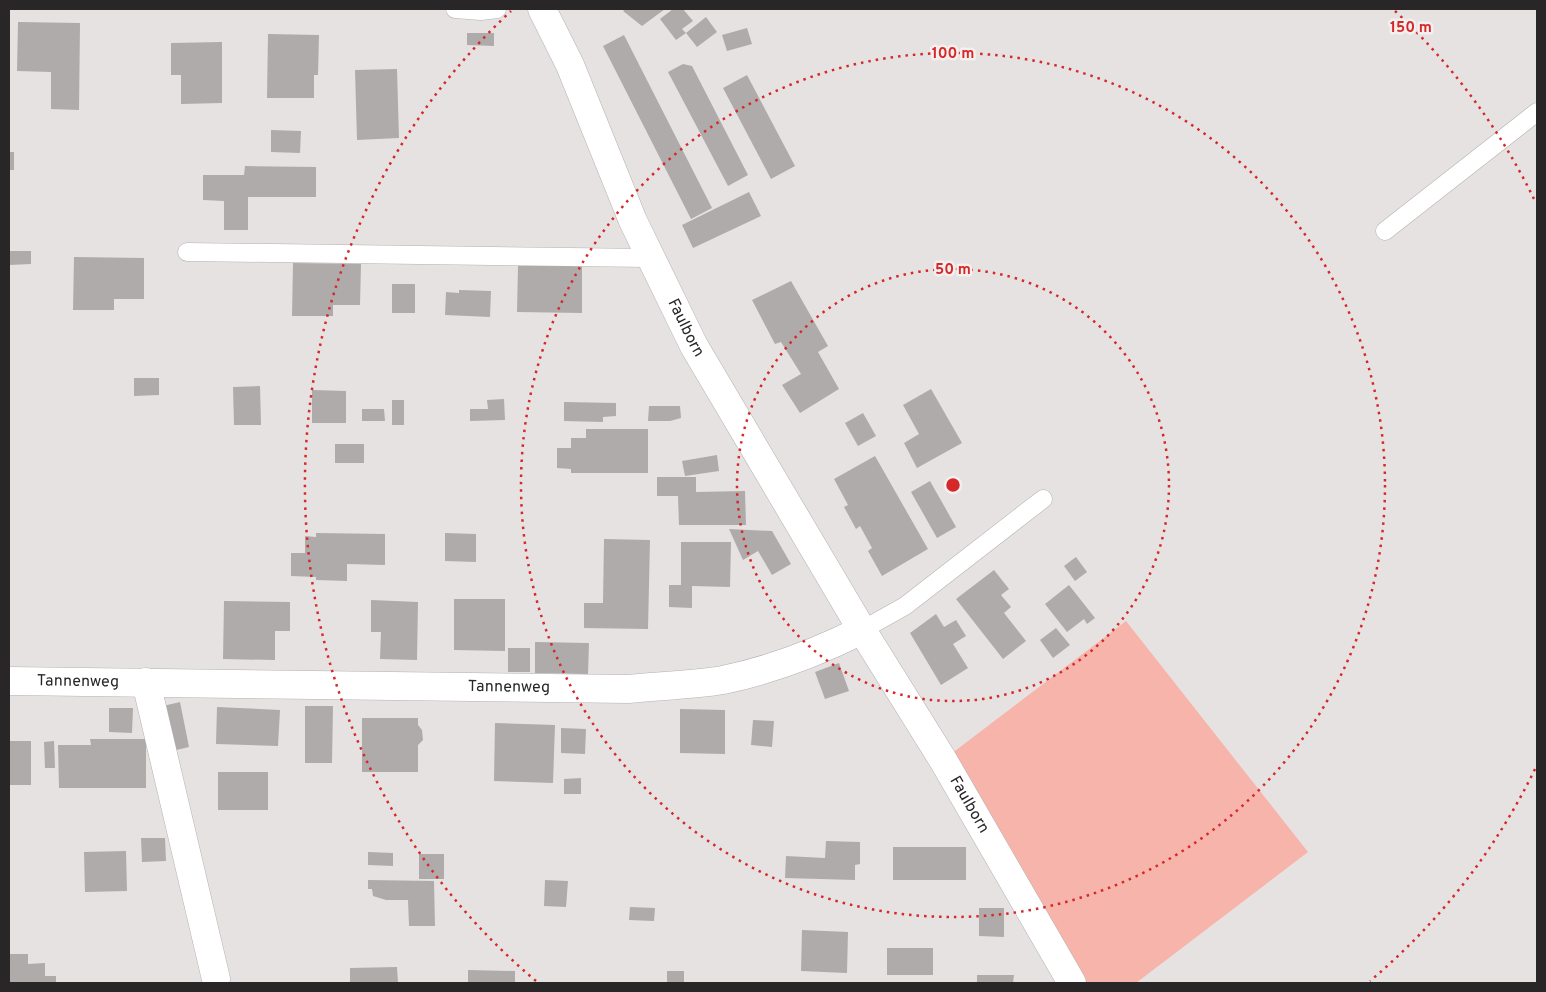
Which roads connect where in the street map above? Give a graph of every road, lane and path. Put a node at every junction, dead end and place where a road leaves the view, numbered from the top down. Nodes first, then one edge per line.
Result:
1 (454, 9) edge
2 (497, 9) edge
3 (542, 9) edge
4 (1537, 112) edge
5 (1385, 231) dead end
6 (187, 252) dead end
7 (650, 258) junction
8 (1043, 500) dead end
9 (862, 630) junction
10 (9, 681) edge
11 (146, 682) junction
12 (216, 979) dead end
13 (1072, 983) edge

1 - 2 lane
3 - 7 street, Faulborn
4 - 5 lane
6 - 7 lane
7 - 9 street, Faulborn
8 - 9 lane
9 - 11 street, Tannenweg
9 - 13 street, Faulborn
10 - 11 street, Tannenweg
11 - 12 street

